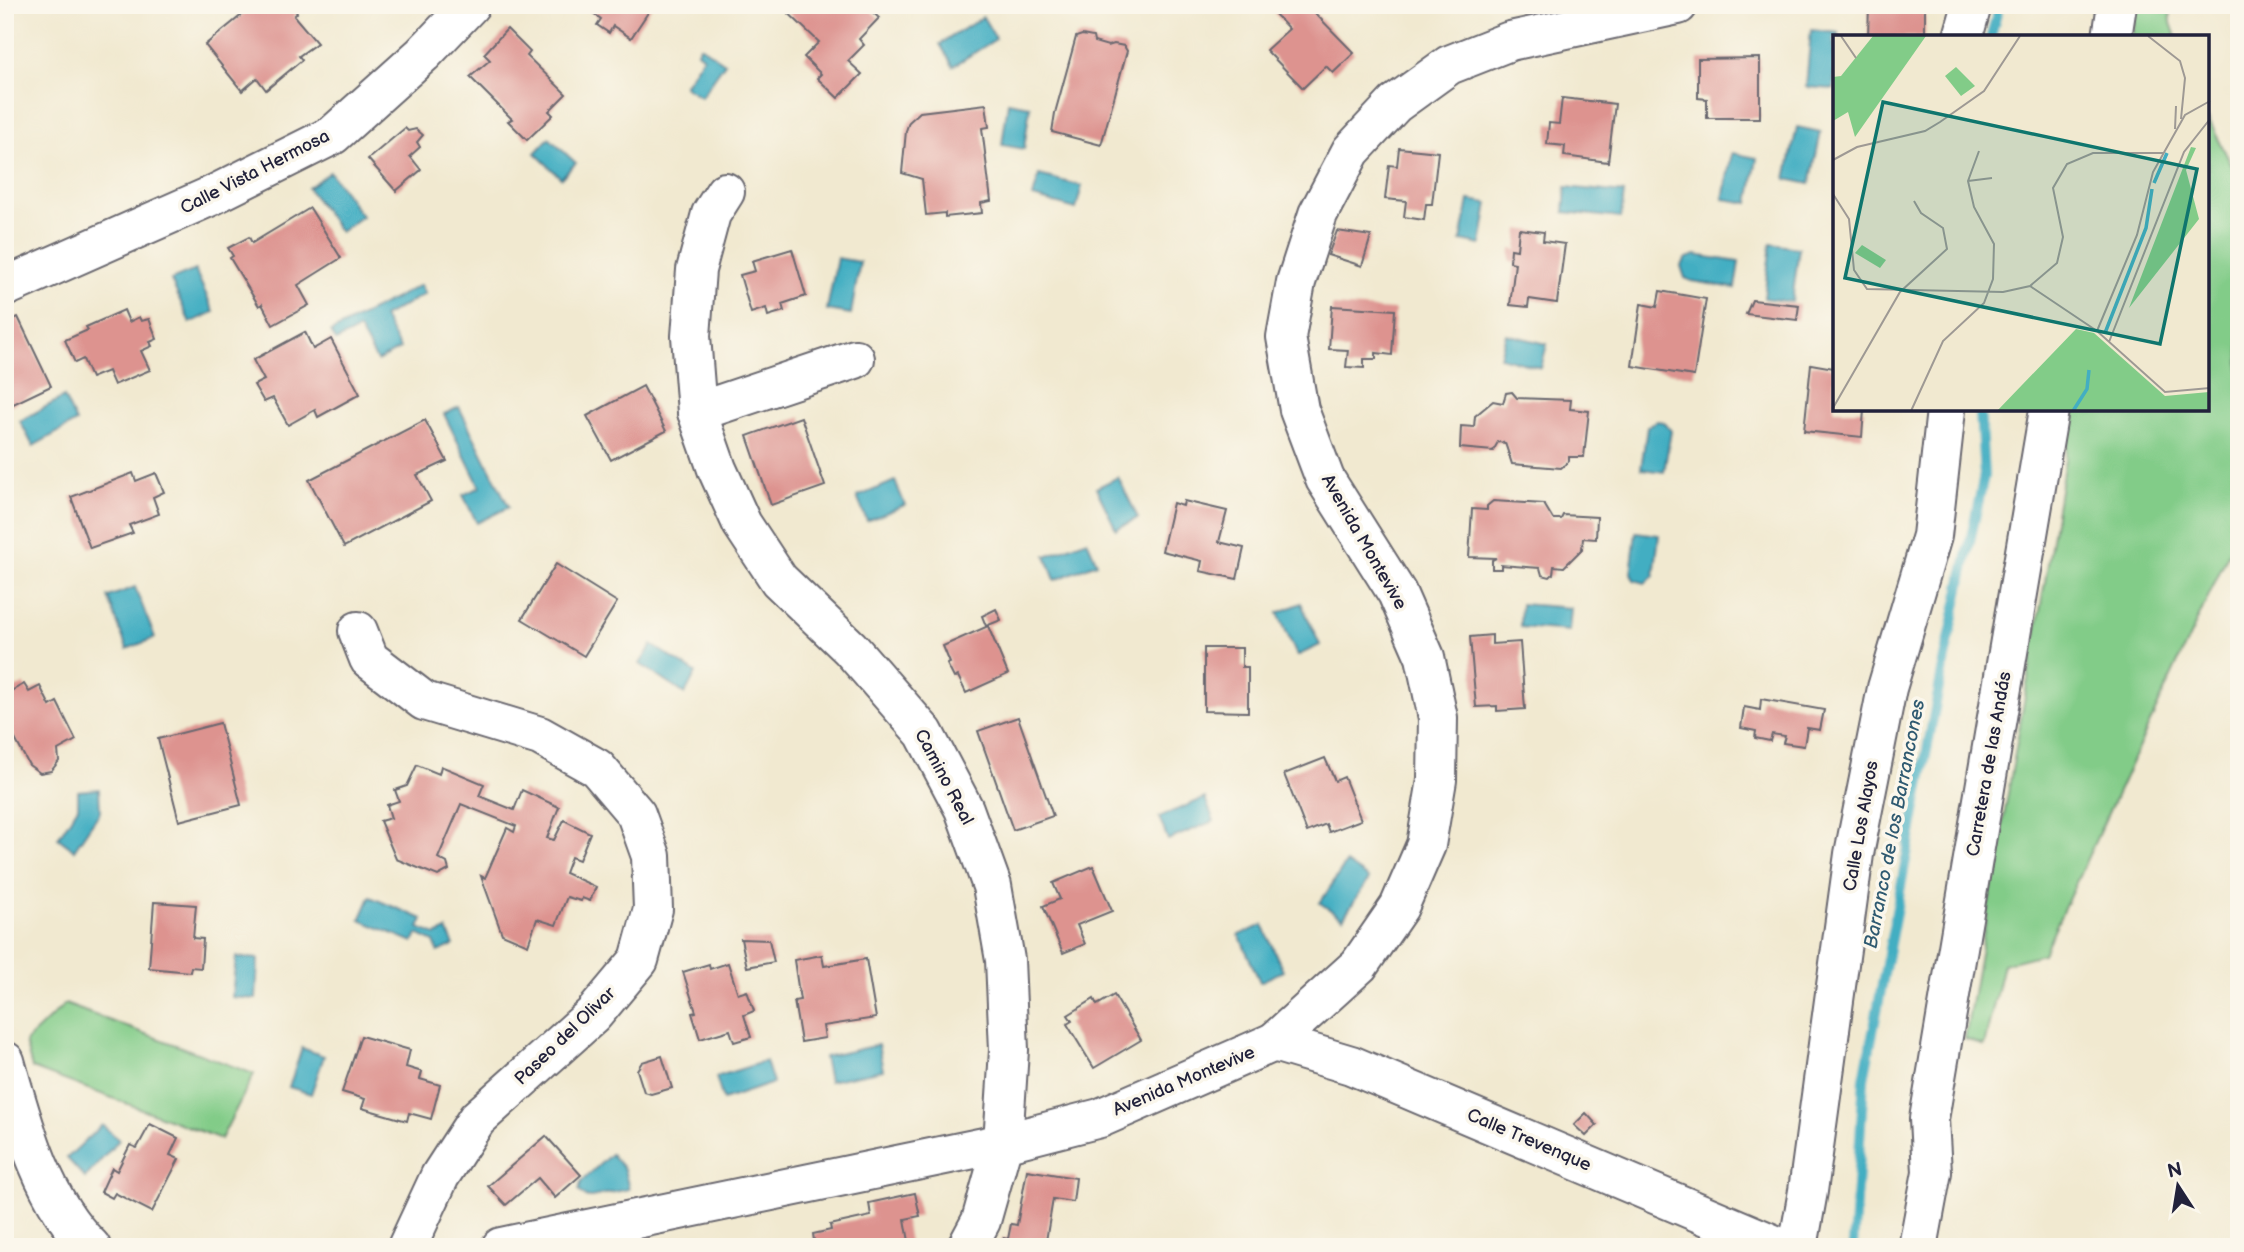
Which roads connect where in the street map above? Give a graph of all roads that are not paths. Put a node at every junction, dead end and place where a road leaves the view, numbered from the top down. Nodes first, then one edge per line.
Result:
1 (470, 5) edge
2 (1678, 5) edge
3 (1972, 5) edge
4 (2117, 5) edge
5 (1964, 35) edge
6 (2112, 35) edge
7 (725, 192) dead end
8 (5, 286) edge
9 (855, 359) dead end
10 (1946, 411) edge
11 (2049, 411) edge
12 (697, 412) junction
13 (358, 631) dead end
14 (1274, 1042) junction
15 (5, 1061) edge
16 (1929, 1119) junction
17 (1003, 1143) junction
18 (91, 1247) edge
19 (407, 1247) edge
20 (501, 1247) edge
21 (967, 1247) edge
22 (1780, 1247) edge
23 (1798, 1247) edge
24 (1895, 1247) edge
25 (1919, 1247) edge

1 - 8 street, Calle Vista Hermosa
2 - 14 street, Avenida Montevive
3 - 5 street
4 - 6 street
7 - 12 street, Camino Real
9 - 12 street
10 - 23 street, Calle Los Alayos
11 - 16 street, Carretera de las Andás
12 - 17 street, Camino Real
13 - 19 street, Paseo del Olivar
14 - 17 street, Avenida Montevive
14 - 22 street, Calle Trevenque
15 - 18 street
16 - 24 street, Carretera de las Andás
16 - 25 street, Carretera de las Andás
17 - 20 street, Avenida Montevive
17 - 21 street, Camino Real

